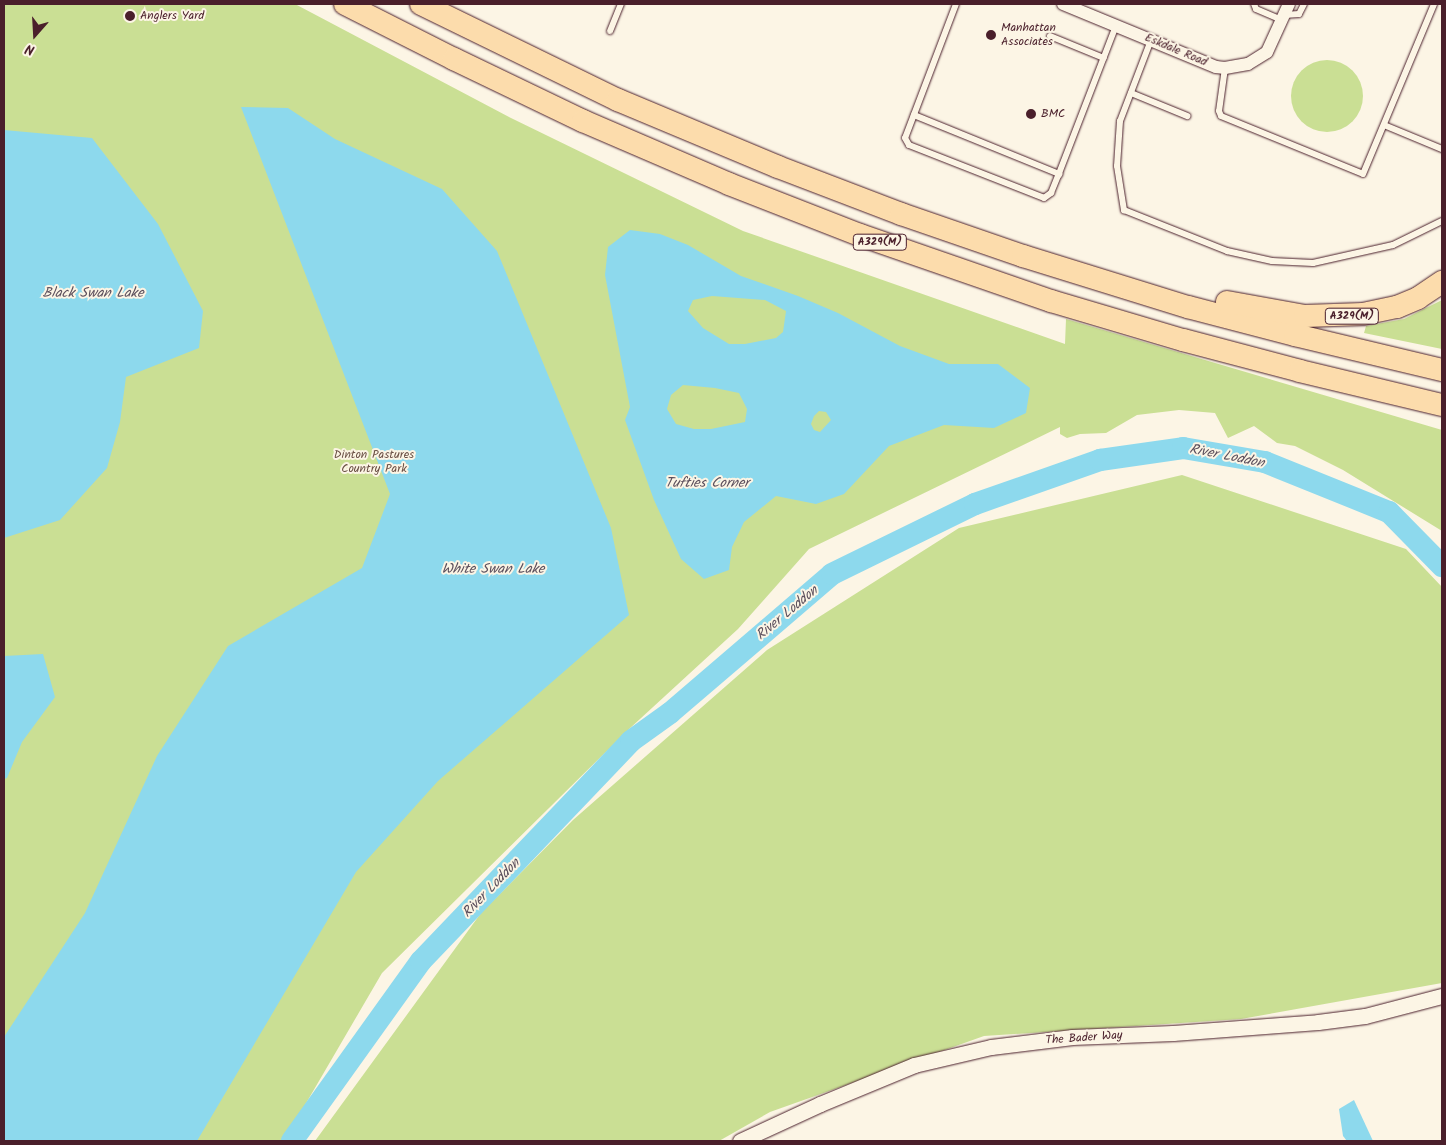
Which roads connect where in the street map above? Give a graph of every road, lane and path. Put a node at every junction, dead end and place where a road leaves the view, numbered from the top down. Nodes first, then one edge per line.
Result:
1 (345, 4) edge
2 (421, 4) edge
3 (621, 4) edge
4 (956, 4) edge
5 (1063, 4) edge
6 (1254, 4) edge
7 (1304, 4) edge
8 (1434, 4) edge
9 (1285, 13) edge
10 (1116, 26) junction
11 (610, 31) dead end
12 (1050, 36) dead end
13 (1151, 40) junction
14 (1104, 58) junction
15 (1225, 68) junction
16 (1131, 94) junction
17 (914, 115) junction
18 (1187, 116) dead end
19 (1384, 125) junction
20 (1442, 149) edge
21 (1059, 174) junction
22 (1442, 221) edge
23 (1023, 256) junction
24 (1442, 282) edge
25 (1442, 370) edge
26 (1374, 390) junction
27 (1442, 405) edge
28 (1442, 414) edge
29 (1442, 996) edge
30 (740, 1141) edge

1 - 26 highway, A329(M)
2 - 23 highway, A329(M)
3 - 11 lane
4 - 17 lane
5 - 10 street, Eskdale Road
6 - 9 lane
7 - 9 lane
8 - 19 lane
9 - 15 street, Eskdale Road
10 - 13 street, Eskdale Road
10 - 14 lane
12 - 14 lane
13 - 15 street, Eskdale Road
13 - 16 lane
14 - 21 lane
15 - 19 lane
16 - 18 lane
16 - 22 lane
17 - 21 lane
17 - 21 lane
19 - 20 lane
23 - 24 highway, A329(M)
23 - 25 highway, A329(M)
26 - 27 highway, A329(M)
26 - 28 highway, A329(M)
29 - 30 street, The Bader Way

